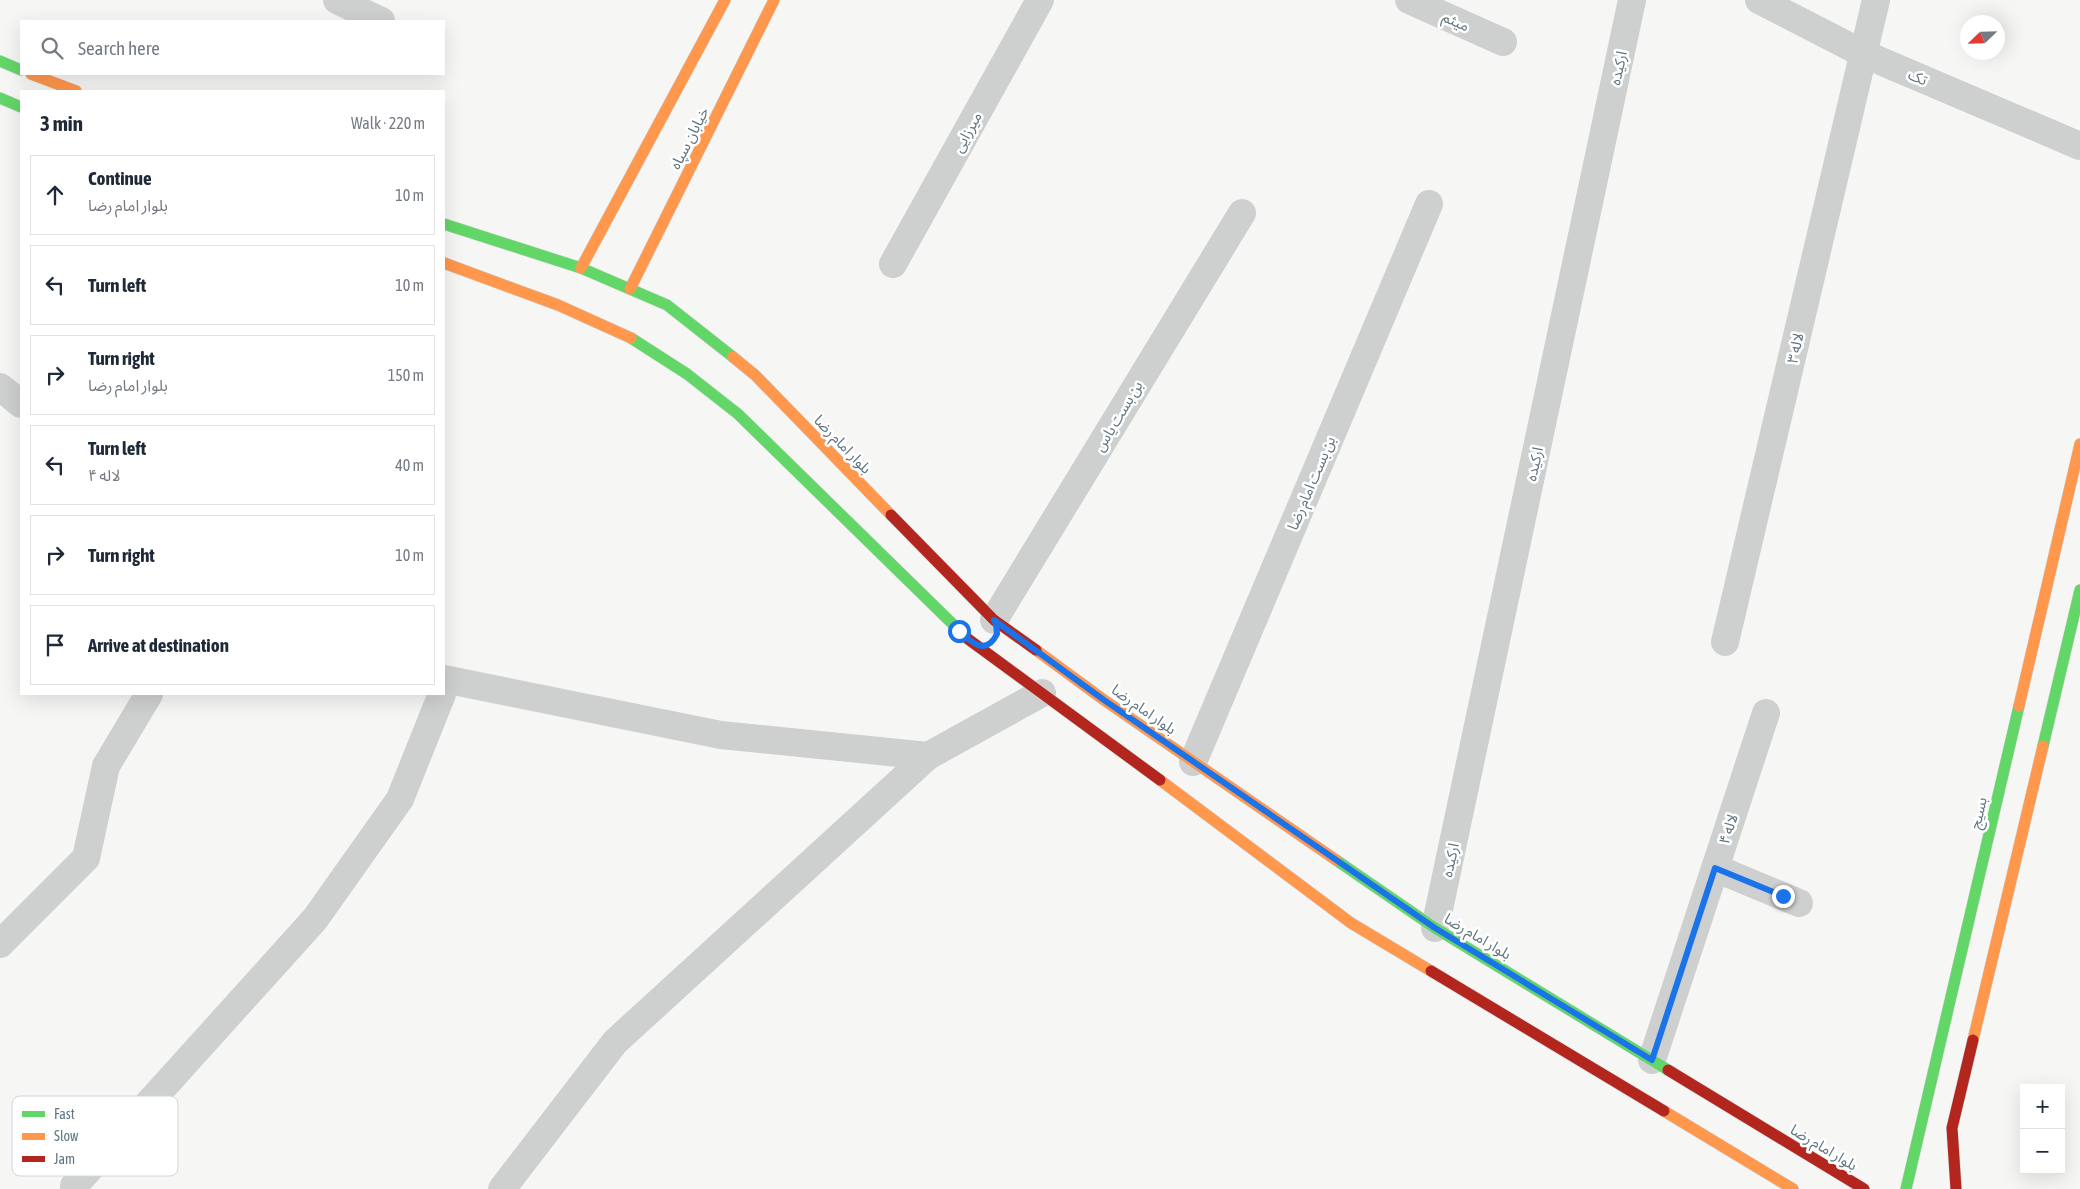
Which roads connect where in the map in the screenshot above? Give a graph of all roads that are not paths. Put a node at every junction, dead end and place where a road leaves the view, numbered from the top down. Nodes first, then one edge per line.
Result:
1 (337, 0) edge
2 (725, 0) edge
3 (774, 0) edge
4 (1040, 0) edge
5 (1409, 0) edge
6 (1632, 0) edge
7 (1759, 0) edge
8 (1876, 0) edge
9 (379, 20) edge
10 (1503, 42) dead end
11 (1864, 54) junction
12 (0, 61) edge
13 (20, 70) edge
14 (34, 75) edge
15 (73, 90) edge
16 (0, 98) edge
17 (20, 106) edge
18 (2080, 146) edge
19 (1429, 204) dead end
20 (1242, 213) dead end
21 (445, 224) edge
22 (445, 263) edge
23 (893, 264) dead end
24 (581, 268) junction
25 (630, 289) junction
26 (0, 387) edge
27 (20, 403) edge
28 (2080, 444) edge
29 (2080, 590) edge
30 (994, 632) junction
31 (1726, 642) dead end
32 (972, 643) junction
33 (445, 686) edge
34 (1042, 693) junction
35 (148, 695) edge
36 (440, 695) edge
37 (1104, 700) junction
38 (1766, 713) dead end
39 (1088, 726) junction
40 (928, 756) junction
41 (1193, 762) junction
42 (1715, 868) junction
43 (1799, 903) dead end
44 (1435, 928) junction
45 (0, 944) edge
46 (1652, 1060) junction
47 (155, 1096) edge
48 (83, 1176) edge
49 (74, 1189) edge
50 (502, 1189) edge
51 (1792, 1189) edge
52 (1864, 1189) edge
53 (1906, 1189) edge
54 (1956, 1189) edge

1 - 9 street
2 - 24 main road
3 - 25 main road, خیابان سپاه
4 - 23 street, میرزایی
5 - 10 street, میثم
6 - 44 street, ارکیده
7 - 11 street, تک
8 - 11 street, لاله ۳
11 - 18 street, تک
11 - 31 street, لاله ۳
12 - 13 main road
14 - 15 main road
16 - 17 main road
19 - 41 street, بن بست امام رضا
20 - 30 street, بن بست یاس
21 - 24 main road, بلوار امام رضا
22 - 32 main road
24 - 25 main road, بلوار امام رضا
25 - 30 main road, بلوار امام رضا
26 - 27 street
28 - 53 main road, بسیج
29 - 54 main road
30 - 32 main road
30 - 37 main road, بلوار امام رضا
32 - 34 main road
33 - 40 street
34 - 39 main road
34 - 40 street
35 - 45 street
36 - 47 street
37 - 39 main road
37 - 41 main road, بلوار امام رضا
38 - 42 street, لاله ۴
39 - 51 main road
40 - 50 street
41 - 44 main road, بلوار امام رضا
42 - 43 street
42 - 46 street, لاله ۴
44 - 46 main road, بلوار امام رضا
46 - 52 main road, بلوار امام رضا
48 - 49 street

